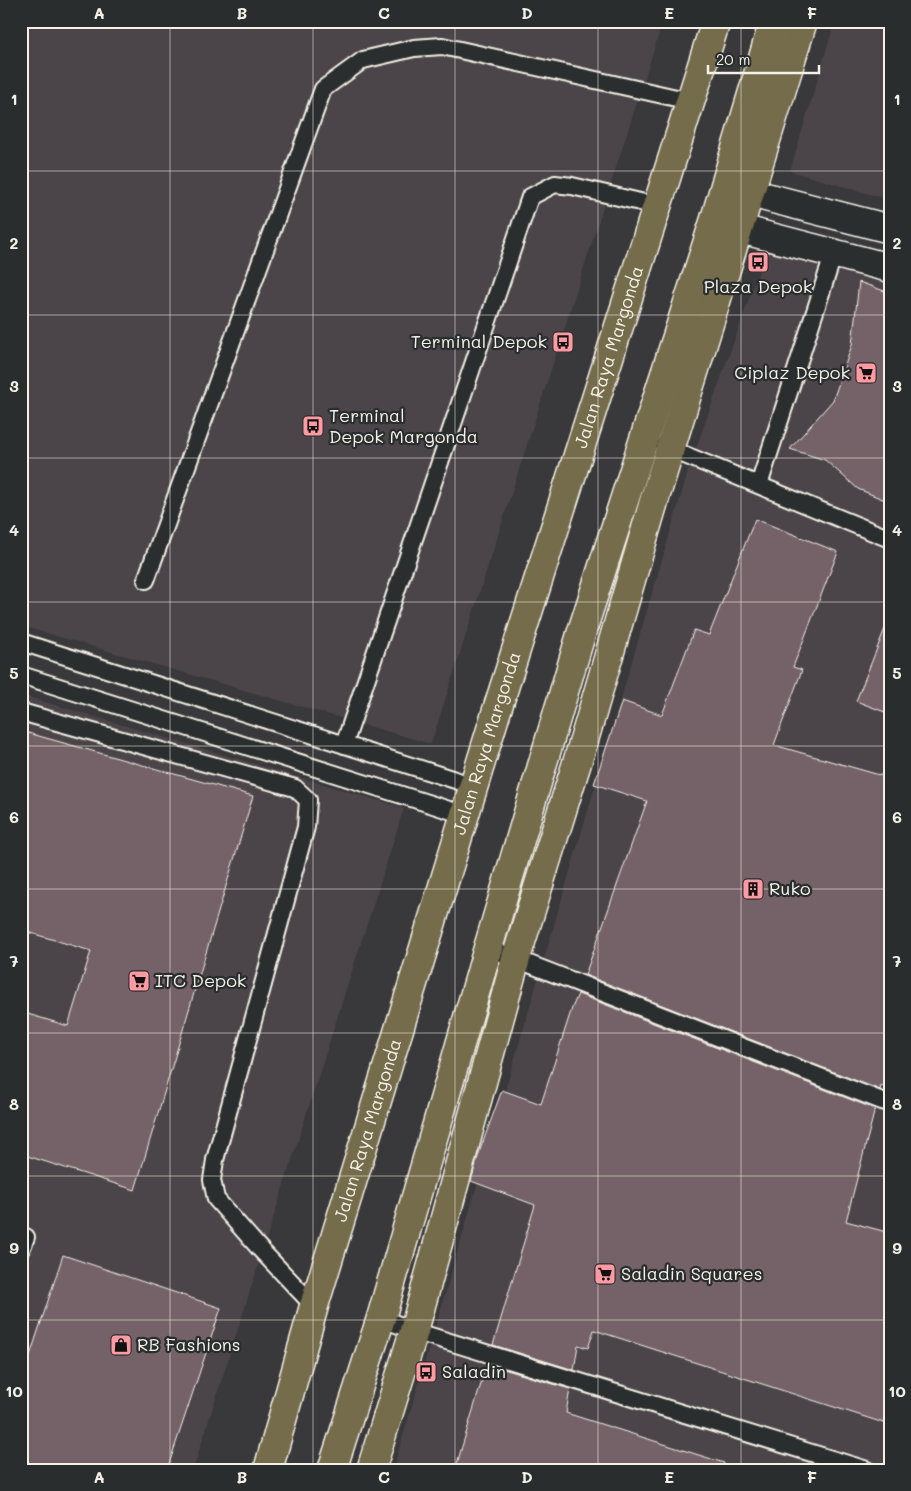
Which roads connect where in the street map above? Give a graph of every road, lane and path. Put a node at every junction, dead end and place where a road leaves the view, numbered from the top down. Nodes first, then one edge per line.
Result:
1 (716, 21) edge
2 (774, 21) edge
3 (803, 21) edge
4 (690, 101) junction
5 (724, 187) junction
6 (750, 194) junction
7 (657, 206) junction
8 (712, 227) junction
9 (890, 230) edge
10 (738, 235) junction
11 (830, 265) junction
12 (890, 268) edge
13 (890, 281) edge
14 (645, 439) junction
15 (671, 449) junction
16 (759, 485) junction
17 (890, 539) edge
18 (146, 580) dead end
19 (582, 631) junction
20 (614, 641) junction
21 (21, 642) edge
22 (21, 676) edge
23 (21, 712) edge
24 (344, 745) junction
25 (474, 786) junction
26 (531, 806) junction
27 (561, 813) junction
28 (465, 815) junction
29 (488, 948) junction
30 (516, 958) junction
31 (890, 1103) edge
32 (314, 1306) junction
33 (381, 1318) junction
34 (414, 1331) junction
35 (268, 1470) edge
36 (332, 1470) edge
37 (371, 1470) edge
38 (867, 1470) edge

1 - 4 main road, Jalan Raya Margonda
2 - 5 main road
3 - 6 main road
4 - 7 main road, Jalan Raya Margonda
4 - 18 lane
5 - 6 street
5 - 8 main road
6 - 9 street
6 - 10 main road
7 - 24 lane
7 - 25 main road, Jalan Raya Margonda
8 - 10 street
8 - 14 main road
10 - 11 lane
10 - 12 street
10 - 15 main road
11 - 13 lane
11 - 16 lane
14 - 15 lane
14 - 19 main road
15 - 16 lane
15 - 20 main road
16 - 17 lane
19 - 20 main road
19 - 26 main road
20 - 27 main road
21 - 24 lane
22 - 28 lane
23 - 32 lane
24 - 25 lane
25 - 28 main road, Jalan Raya Margonda
26 - 27 main road
26 - 29 main road
27 - 30 main road
28 - 32 main road, Jalan Raya Margonda
29 - 30 lane
29 - 33 main road
30 - 31 lane
30 - 34 main road
32 - 35 main road, Jalan Raya Margonda
33 - 34 lane
33 - 36 main road
34 - 37 main road
34 - 38 lane

